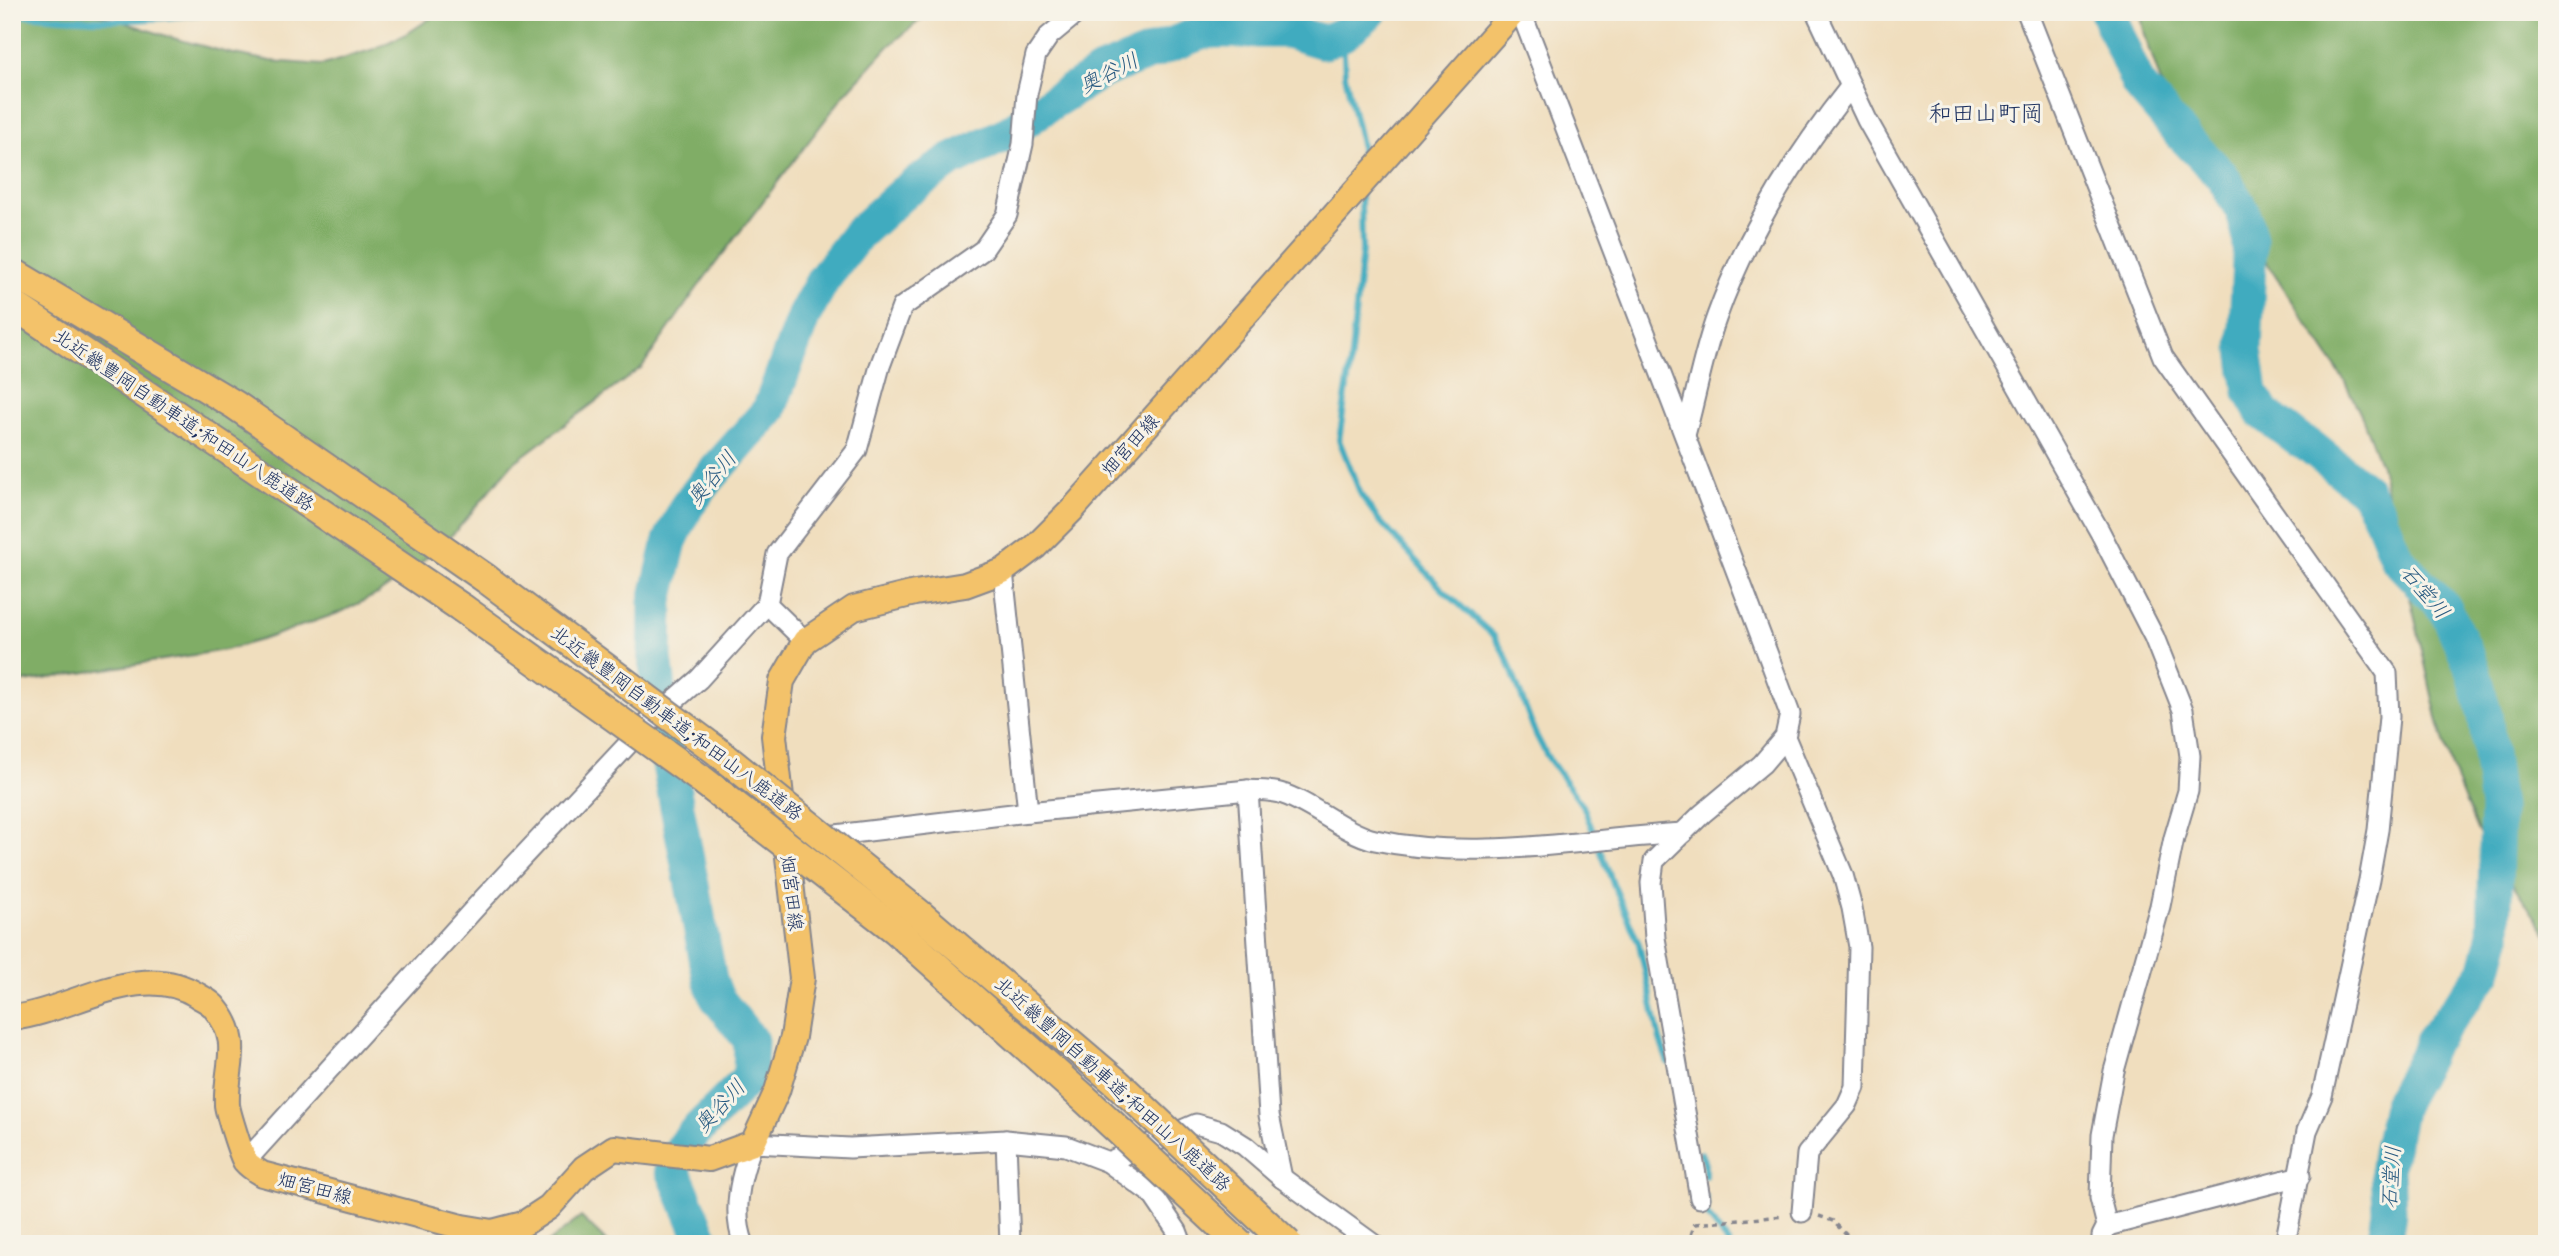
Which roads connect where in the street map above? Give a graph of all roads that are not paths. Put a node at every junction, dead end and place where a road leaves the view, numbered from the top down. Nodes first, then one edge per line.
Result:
1 (1078, 12) edge
2 (1514, 12) edge
3 (1521, 12) edge
4 (1816, 12) edge
5 (2027, 12) edge
6 (1851, 86) junction
7 (12, 272) edge
8 (12, 304) edge
9 (1685, 435) junction
10 (1003, 570) junction
11 (767, 604) junction
12 (805, 641) junction
13 (1785, 737) junction
14 (1248, 790) junction
15 (1028, 812) junction
16 (1683, 833) junction
17 (785, 841) junction
18 (12, 1018) edge
19 (1006, 1140) junction
20 (753, 1143) junction
21 (245, 1162) junction
22 (1108, 1162) junction
23 (2300, 1177) junction
24 (1282, 1178) junction
25 (1700, 1198) dead end
26 (1802, 1212) road end
27 (2104, 1235) edge
28 (744, 1244) edge
29 (1010, 1244) edge
30 (1182, 1244) edge
31 (1240, 1244) edge
32 (1288, 1244) edge
33 (1373, 1244) edge
34 (2285, 1244) edge

1 - 11 street
2 - 10 main road, 畑宮田線
3 - 9 street
4 - 6 street
5 - 23 street
6 - 9 street
6 - 27 street
7 - 32 highway, 北近畿豊岡自動車道;和田山八鹿道路, bridge
8 - 31 highway, 北近畿豊岡自動車道;和田山八鹿道路, bridge
9 - 13 street
10 - 12 main road, 畑宮田線
10 - 15 street
11 - 12 street
11 - 21 street
12 - 17 main road, 畑宮田線
13 - 16 street
13 - 26 street
14 - 15 street
14 - 16 street
14 - 24 street
15 - 17 street
16 - 25 street
17 - 20 main road, 畑宮田線
18 - 21 main road
19 - 20 street
19 - 22 street
19 - 29 street
20 - 21 main road, 畑宮田線
20 - 28 street
22 - 24 street
22 - 30 street
23 - 27 street
23 - 34 street
24 - 33 street

